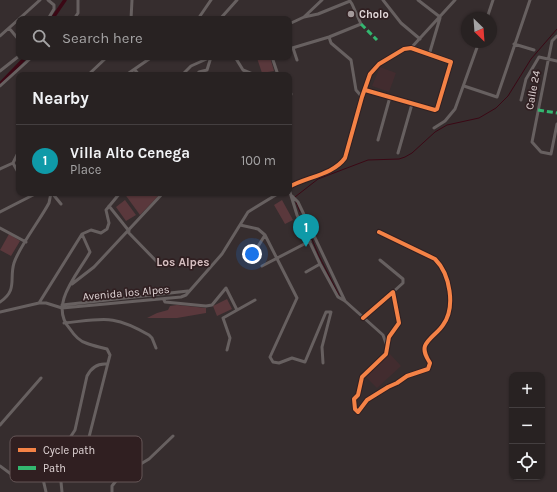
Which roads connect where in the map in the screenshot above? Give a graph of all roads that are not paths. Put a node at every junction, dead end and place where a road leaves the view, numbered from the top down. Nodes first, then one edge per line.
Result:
1 (40, 0) edge
2 (48, 0) edge
3 (78, 0) edge
4 (132, 0) edge
5 (211, 0) edge
6 (237, 0) edge
7 (322, 0) edge
8 (384, 0) edge
9 (418, 0) edge
10 (455, 0) edge
11 (493, 0) edge
12 (530, 0) edge
13 (489, 12) edge
14 (22, 16) edge
15 (50, 16) edge
16 (76, 16) edge
17 (132, 16) edge
18 (200, 16) edge
19 (223, 16) edge
20 (304, 17) junction
21 (440, 17) junction
22 (16, 22) edge
23 (292, 23) edge
24 (9, 28) junction
25 (1, 34) edge
26 (16, 36) edge
27 (557, 36) edge
28 (329, 37) junction
29 (420, 39) junction
30 (514, 44) junction
31 (294, 48) joint
32 (411, 48) junction
33 (477, 48) edge
34 (534, 50) dead end
35 (429, 55) junction
36 (16, 58) edge
37 (548, 59) junction
38 (29, 60) edge
39 (104, 60) edge
40 (148, 60) edge
41 (204, 60) edge
42 (210, 60) edge
43 (236, 60) edge
44 (273, 60) edge
45 (297, 60) dead end
46 (557, 61) edge
47 (135, 70) joint
48 (207, 70) joint
49 (0, 71) edge
50 (245, 71) edge
51 (91, 72) edge
52 (131, 72) edge
53 (185, 72) edge
54 (199, 72) edge
55 (277, 72) edge
56 (0, 86) edge
57 (464, 86) junction
58 (365, 90) junction
59 (362, 97) junction
60 (390, 97) junction
61 (521, 100) dead end
62 (412, 104) junction
63 (557, 124) edge
64 (434, 128) dead end
65 (378, 140) dead end
66 (398, 153) dead end
67 (16, 157) edge
68 (13, 163) junction
69 (16, 168) edge
70 (0, 169) edge
71 (292, 187) edge
72 (292, 194) edge
73 (27, 196) edge
74 (51, 196) edge
75 (54, 196) edge
76 (117, 196) edge
77 (160, 196) edge
78 (274, 196) edge
79 (294, 198) junction
80 (61, 204) dead end
81 (109, 206) junction
82 (0, 212) edge
83 (240, 225) junction
84 (0, 228) edge
85 (129, 232) junction
86 (379, 232) dead end
87 (82, 234) junction
88 (265, 235) junction
89 (310, 241) junction
90 (26, 242) junction
91 (254, 253) dead end
92 (278, 258) junction
93 (380, 260) dead end
94 (320, 264) junction
95 (161, 266) dead end
96 (262, 266) dead end
97 (306, 272) dead end
98 (71, 285) junction
99 (190, 290) junction
100 (393, 292) junction
101 (164, 300) junction
102 (255, 300) dead end
103 (345, 301) junction
104 (0, 302) edge
105 (38, 303) junction
106 (62, 306) junction
107 (237, 310) junction
108 (0, 312) edge
109 (364, 318) junction
110 (64, 323) junction
111 (156, 348) dead end
112 (387, 348) junction
113 (227, 350) dead end
114 (323, 363) dead end
115 (107, 364) junction
116 (41, 378) dead end
117 (0, 425) edge
118 (71, 436) edge
119 (89, 436) edge
120 (174, 436) dead end
121 (142, 463) edge
122 (0, 466) edge
123 (10, 473) edge
124 (44, 482) edge
125 (61, 482) edge
126 (115, 482) edge
127 (46, 492) edge
128 (62, 492) edge
129 (112, 492) edge

1 - 14 street
2 - 15 street
3 - 16 street
4 - 17 street
5 - 18 street
6 - 19 street
7 - 20 street
8 - 29 street
9 - 21 street
10 - 21 street
11 - 13 street
12 - 30 street
20 - 23 street
20 - 28 street
21 - 29 street
21 - 35 street
22 - 24 street
24 - 25 street
24 - 26 street
27 - 37 street, Calle 24
28 - 31 street
28 - 59 street
29 - 32 street
30 - 34 street
30 - 57 street
31 - 45 street
32 - 35 street
32 - 58 street
33 - 57 street
35 - 62 street
36 - 49 street
37 - 46 street
37 - 61 street
37 - 63 street, Calle 24
38 - 56 street
39 - 51 street
40 - 47 street
41 - 53 street
42 - 48 street
43 - 50 street
44 - 55 street
47 - 52 street
48 - 54 street
57 - 64 street
58 - 59 street
58 - 60 street
59 - 71 street
60 - 62 street
60 - 65 street
62 - 66 street
67 - 68 street
68 - 69 street
68 - 70 street
72 - 79 street
73 - 82 street
74 - 90 street
75 - 80 street
76 - 81 street
77 - 85 street
78 - 83 street, Avenida los Alpes
79 - 89 street
79 - 103 street
81 - 85 street
81 - 87 street
83 - 88 street
83 - 99 street, Avenida los Alpes
84 - 90 street
85 - 95 street
85 - 98 street
86 - 112 street
87 - 98 street
87 - 105 street
88 - 91 street
88 - 92 street
89 - 92 street
89 - 94 street
90 - 104 street
92 - 96 street
92 - 114 street
93 - 100 street
94 - 97 street
94 - 103 street
98 - 106 street
99 - 101 street, Avenida los Alpes
99 - 106 street, Avenida los Alpes
100 - 109 street
100 - 112 street
101 - 106 street, Avenida los Alpes
101 - 107 street
102 - 107 street
103 - 109 street
105 - 106 street
105 - 108 street
106 - 110 street
107 - 113 street
109 - 112 street
110 - 111 street
110 - 115 street
115 - 118 street
115 - 119 street
116 - 117 street
120 - 121 street
122 - 123 street
124 - 127 street
125 - 128 street
126 - 129 street

